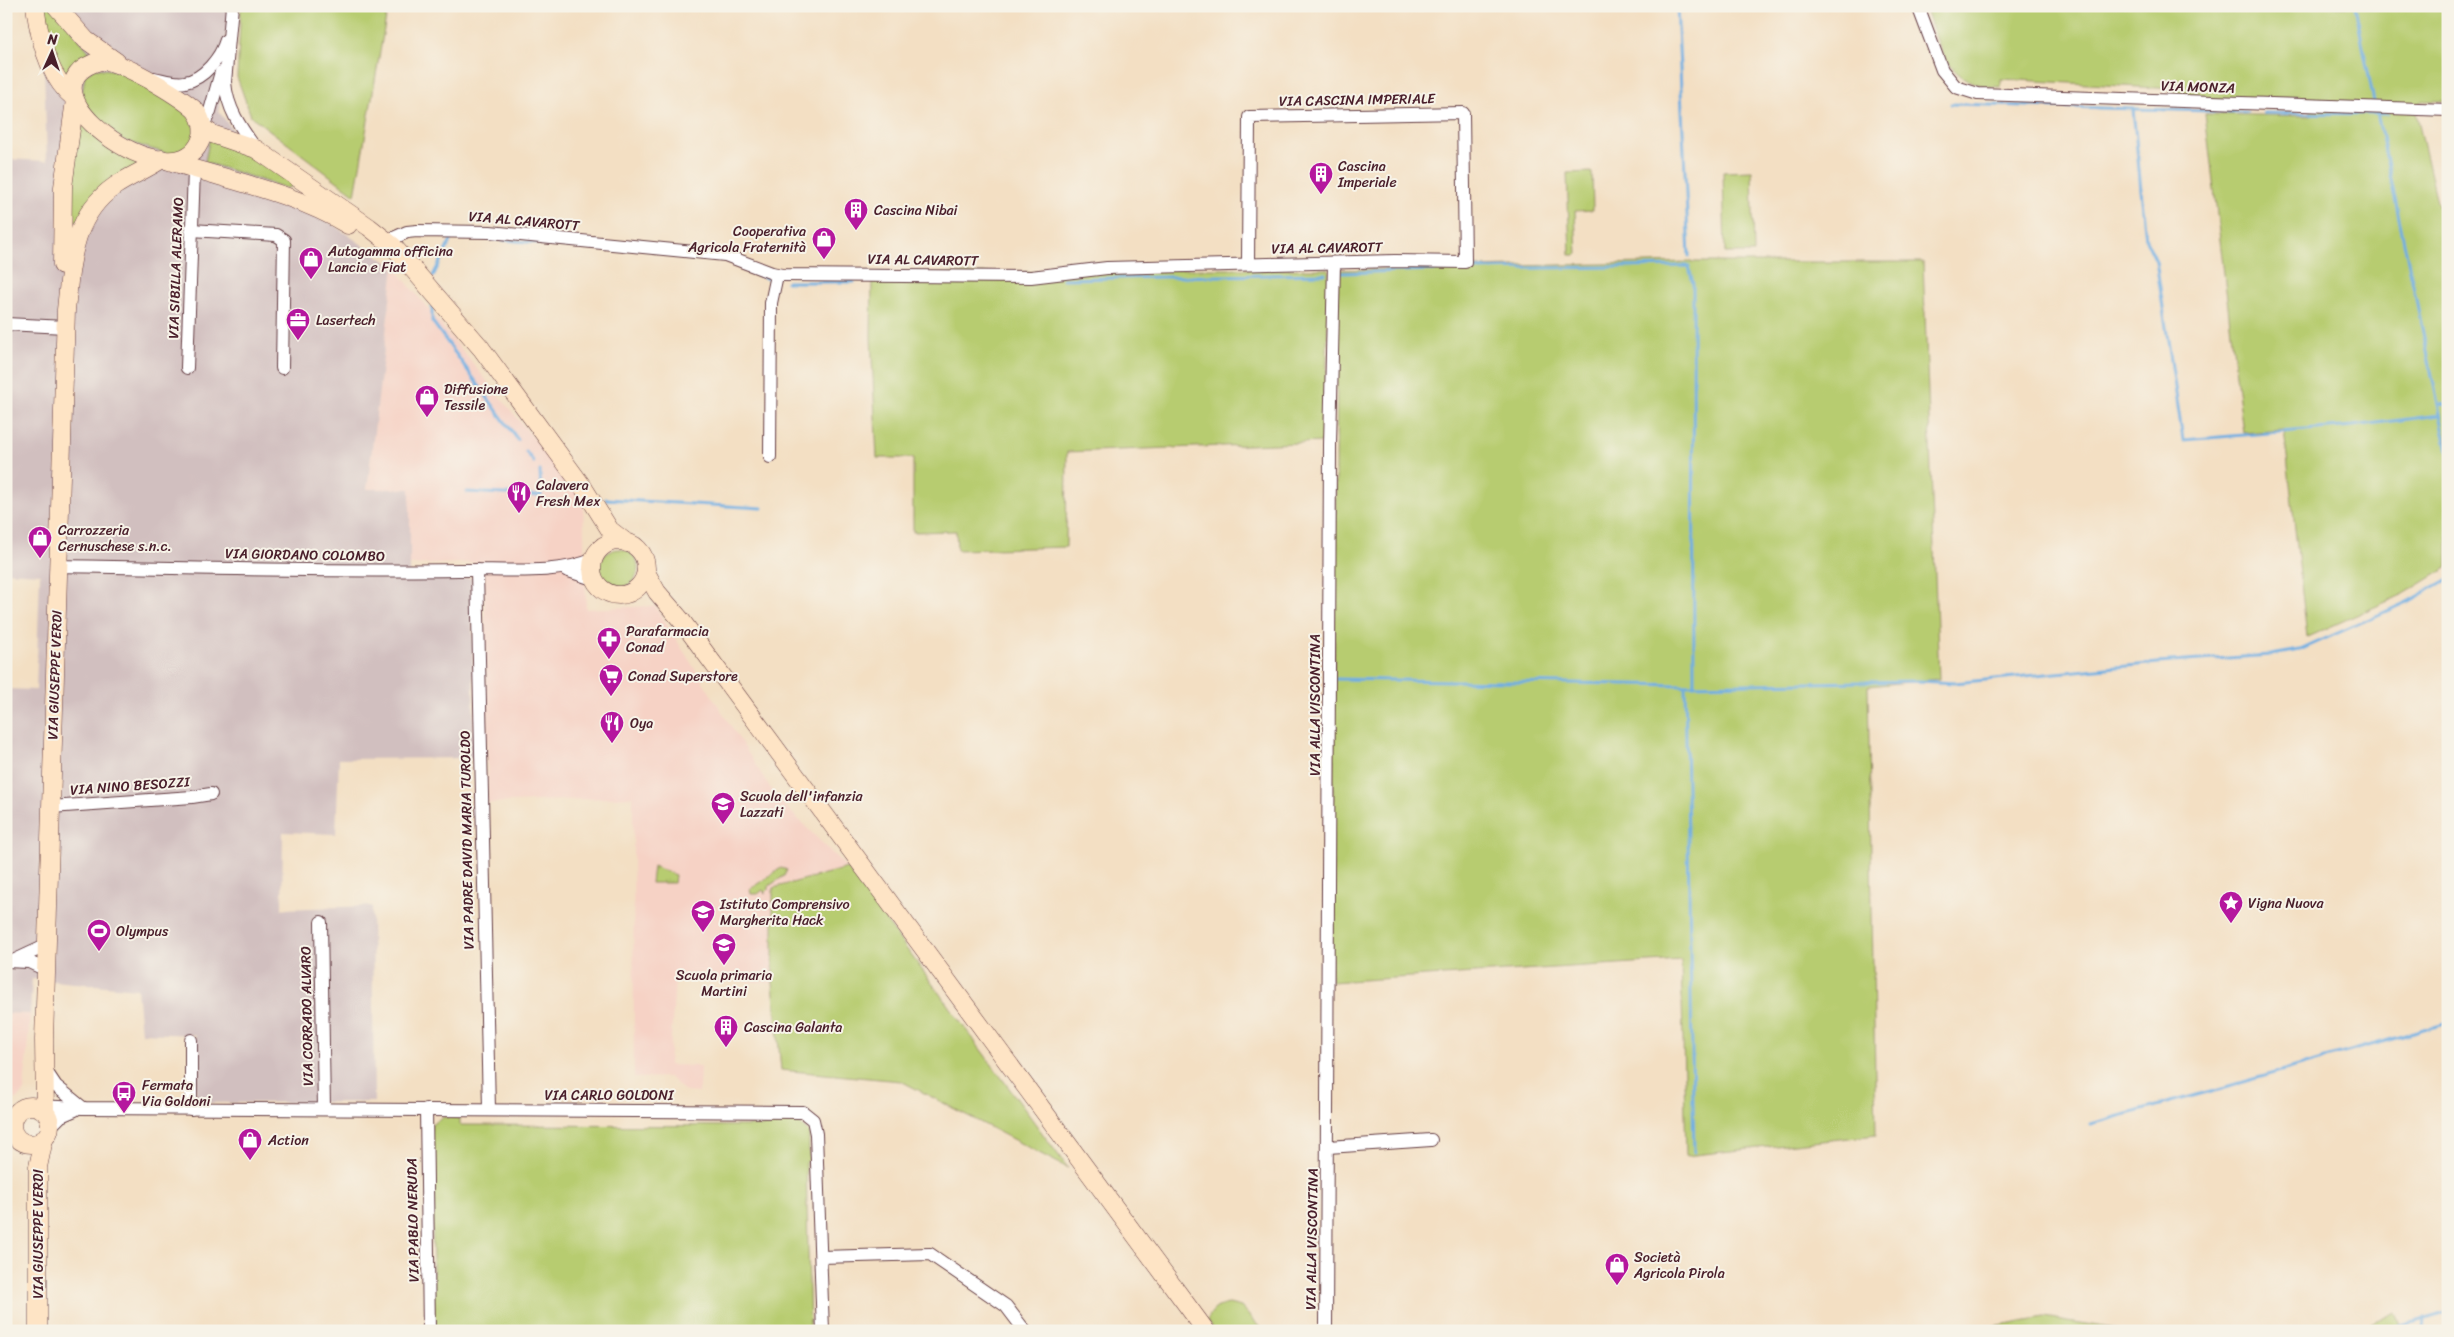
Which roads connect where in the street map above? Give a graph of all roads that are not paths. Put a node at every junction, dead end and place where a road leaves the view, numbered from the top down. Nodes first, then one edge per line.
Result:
1 (35, 6) edge
2 (56, 6) edge
3 (1918, 6) edge
4 (232, 11) edge
5 (228, 47) junction
6 (131, 70) junction
7 (74, 99) junction
8 (2448, 110) edge
9 (203, 127) junction
10 (256, 149) junction
11 (163, 159) junction
12 (194, 170) junction
13 (191, 230) junction
14 (387, 241) junction
15 (1465, 262) joint
16 (1248, 264) junction
17 (1334, 264) junction
18 (777, 275) junction
19 (420, 276) junction
20 (65, 319) junction
21 (6, 324) edge
22 (188, 368) dead end
23 (282, 368) dead end
24 (770, 457) dead end
25 (583, 487) junction
26 (627, 543) junction
27 (595, 556) junction
28 (58, 566) junction
29 (552, 569) junction
30 (477, 570) junction
31 (646, 572) junction
32 (596, 580) junction
33 (626, 594) junction
34 (681, 620) junction
35 (211, 794) dead end
36 (51, 807) junction
37 (321, 922) dead end
38 (47, 948) junction
39 (9, 961) edge
40 (46, 970) junction
41 (44, 1040) junction
42 (191, 1040) dead end
43 (46, 1071) junction
44 (83, 1108) junction
45 (191, 1109) junction
46 (324, 1109) junction
47 (426, 1109) junction
48 (489, 1109) junction
49 (33, 1116) edge
50 (14, 1140) edge
51 (1431, 1140) dead end
52 (1328, 1147) junction
53 (821, 1257) junction
54 (38, 1331) edge
55 (429, 1331) edge
56 (823, 1331) edge
57 (1025, 1331) edge
58 (1206, 1331) edge
59 (1326, 1331) edge

1 - 7 main road
2 - 6 main road
3 - 8 street, VIA MONZA
4 - 5 street
4 - 6 street
5 - 9 street
5 - 10 street
6 - 7 main road, VIA GIUSEPPE VERDI
6 - 9 main road
7 - 11 main road
7 - 20 main road, VIA GIUSEPPE VERDI
9 - 10 main road
9 - 11 main road
10 - 14 main road
11 - 12 main road
11 - 20 main road, VIA GIUSEPPE VERDI
12 - 13 street, VIA SIBILLA ALERAMO
12 - 19 main road
13 - 22 street, VIA SIBILLA ALERAMO
13 - 23 street
14 - 18 street, VIA AL CAVAROTT
14 - 19 main road
15 - 16 street, VIA CASCINA IMPERIALE
15 - 17 street, VIA AL CAVAROTT
16 - 17 street, VIA AL CAVAROTT
16 - 18 street, VIA AL CAVAROTT
17 - 52 street, VIA ALLA VISCONTINA
18 - 24 street
19 - 25 main road
20 - 21 street
20 - 28 main road, VIA GIUSEPPE VERDI
25 - 26 main road
25 - 27 main road
26 - 27 main road
26 - 31 main road
27 - 29 street, VIA GIORDANO COLOMBO
27 - 32 main road
28 - 30 street, VIA GIORDANO COLOMBO
28 - 36 main road, VIA GIUSEPPE VERDI
29 - 30 street, VIA GIORDANO COLOMBO
29 - 32 street, VIA GIORDANO COLOMBO
30 - 48 street, VIA PADRE DAVID MARIA TUROLDO
31 - 33 main road
31 - 34 main road
32 - 33 main road
33 - 34 main road
34 - 58 main road
35 - 36 street, VIA NINO BESOZZI
36 - 38 main road, VIA GIUSEPPE VERDI
37 - 46 street, VIA CORRADO ALVARO
38 - 39 street
38 - 40 main road, VIA GIUSEPPE VERDI
39 - 40 street
40 - 41 main road, VIA GIUSEPPE VERDI
41 - 43 main road, VIA GIUSEPPE VERDI
41 - 49 main road, VIA GIUSEPPE VERDI
42 - 45 street
43 - 44 street
43 - 49 main road, VIA GIUSEPPE VERDI
44 - 45 street, VIA CARLO GOLDONI
44 - 49 street, VIA CARLO GOLDONI
44 - 49 street, VIA CARLO GOLDONI
45 - 46 street, VIA CARLO GOLDONI
46 - 47 street, VIA CARLO GOLDONI
47 - 48 street, VIA CARLO GOLDONI
47 - 55 street, VIA PABLO NERUDA
48 - 53 street, VIA CARLO GOLDONI
49 - 50 main road
49 - 50 main road
49 - 54 main road, VIA GIUSEPPE VERDI
51 - 52 street
52 - 59 street, VIA ALLA VISCONTINA
53 - 56 street, VIA CARLO GOLDONI
53 - 57 street

